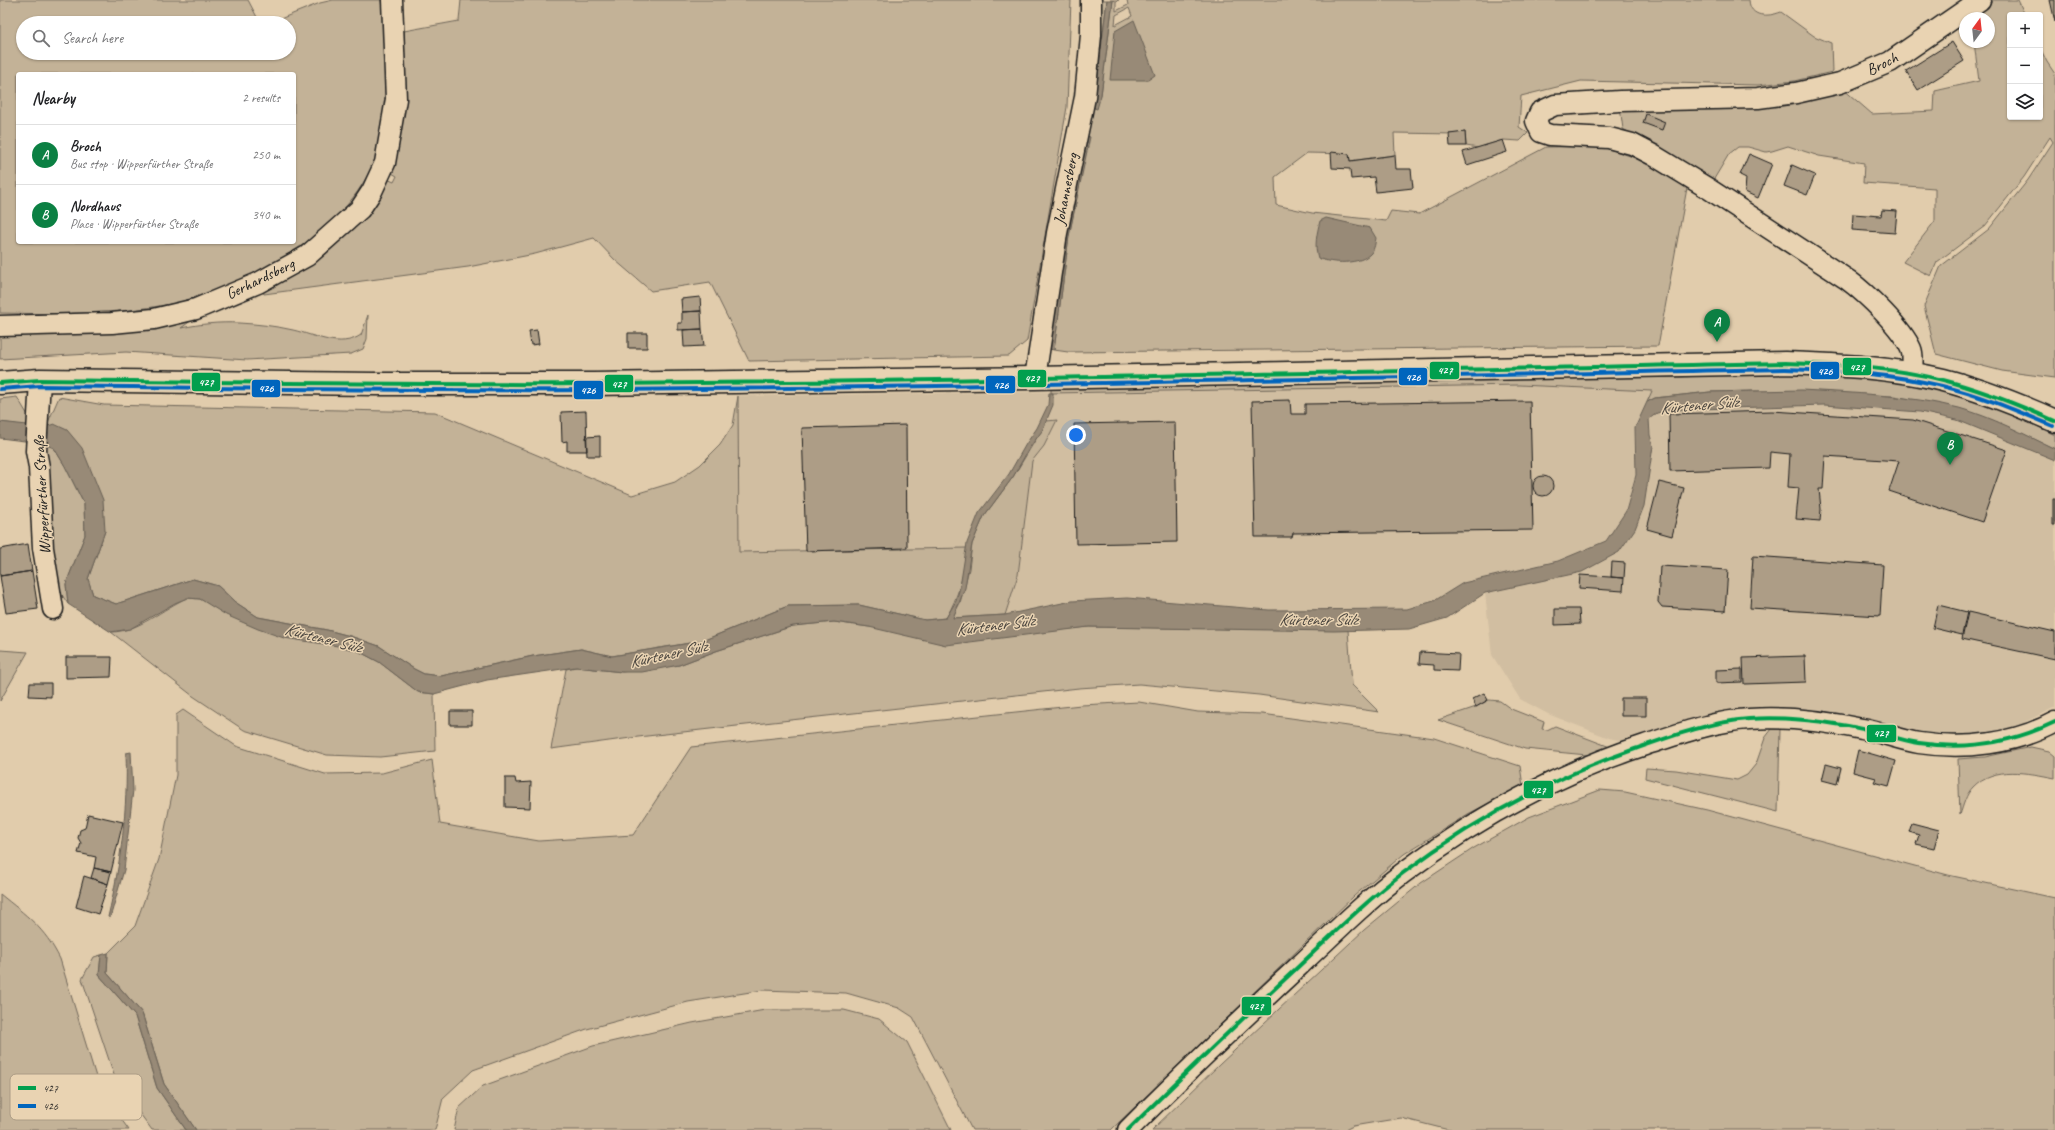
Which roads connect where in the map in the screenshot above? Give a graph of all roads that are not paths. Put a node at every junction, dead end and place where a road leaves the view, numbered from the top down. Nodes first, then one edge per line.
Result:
1 (392, 0) edge
2 (1091, 0) edge
3 (1980, 0) edge
4 (0, 326) edge
5 (1912, 373) junction
6 (1035, 378) junction
7 (40, 380) junction
8 (0, 383) edge
9 (2055, 421) edge
10 (53, 609) dead end
11 (2055, 722) edge
12 (1128, 1130) edge

1 - 4 street, Gerhardsberg
2 - 6 street, Johannesberg
3 - 5 street, Broch
5 - 6 main road
5 - 9 main road
6 - 7 main road
7 - 8 main road
7 - 10 street, Wipperfürther Straße
11 - 12 street

